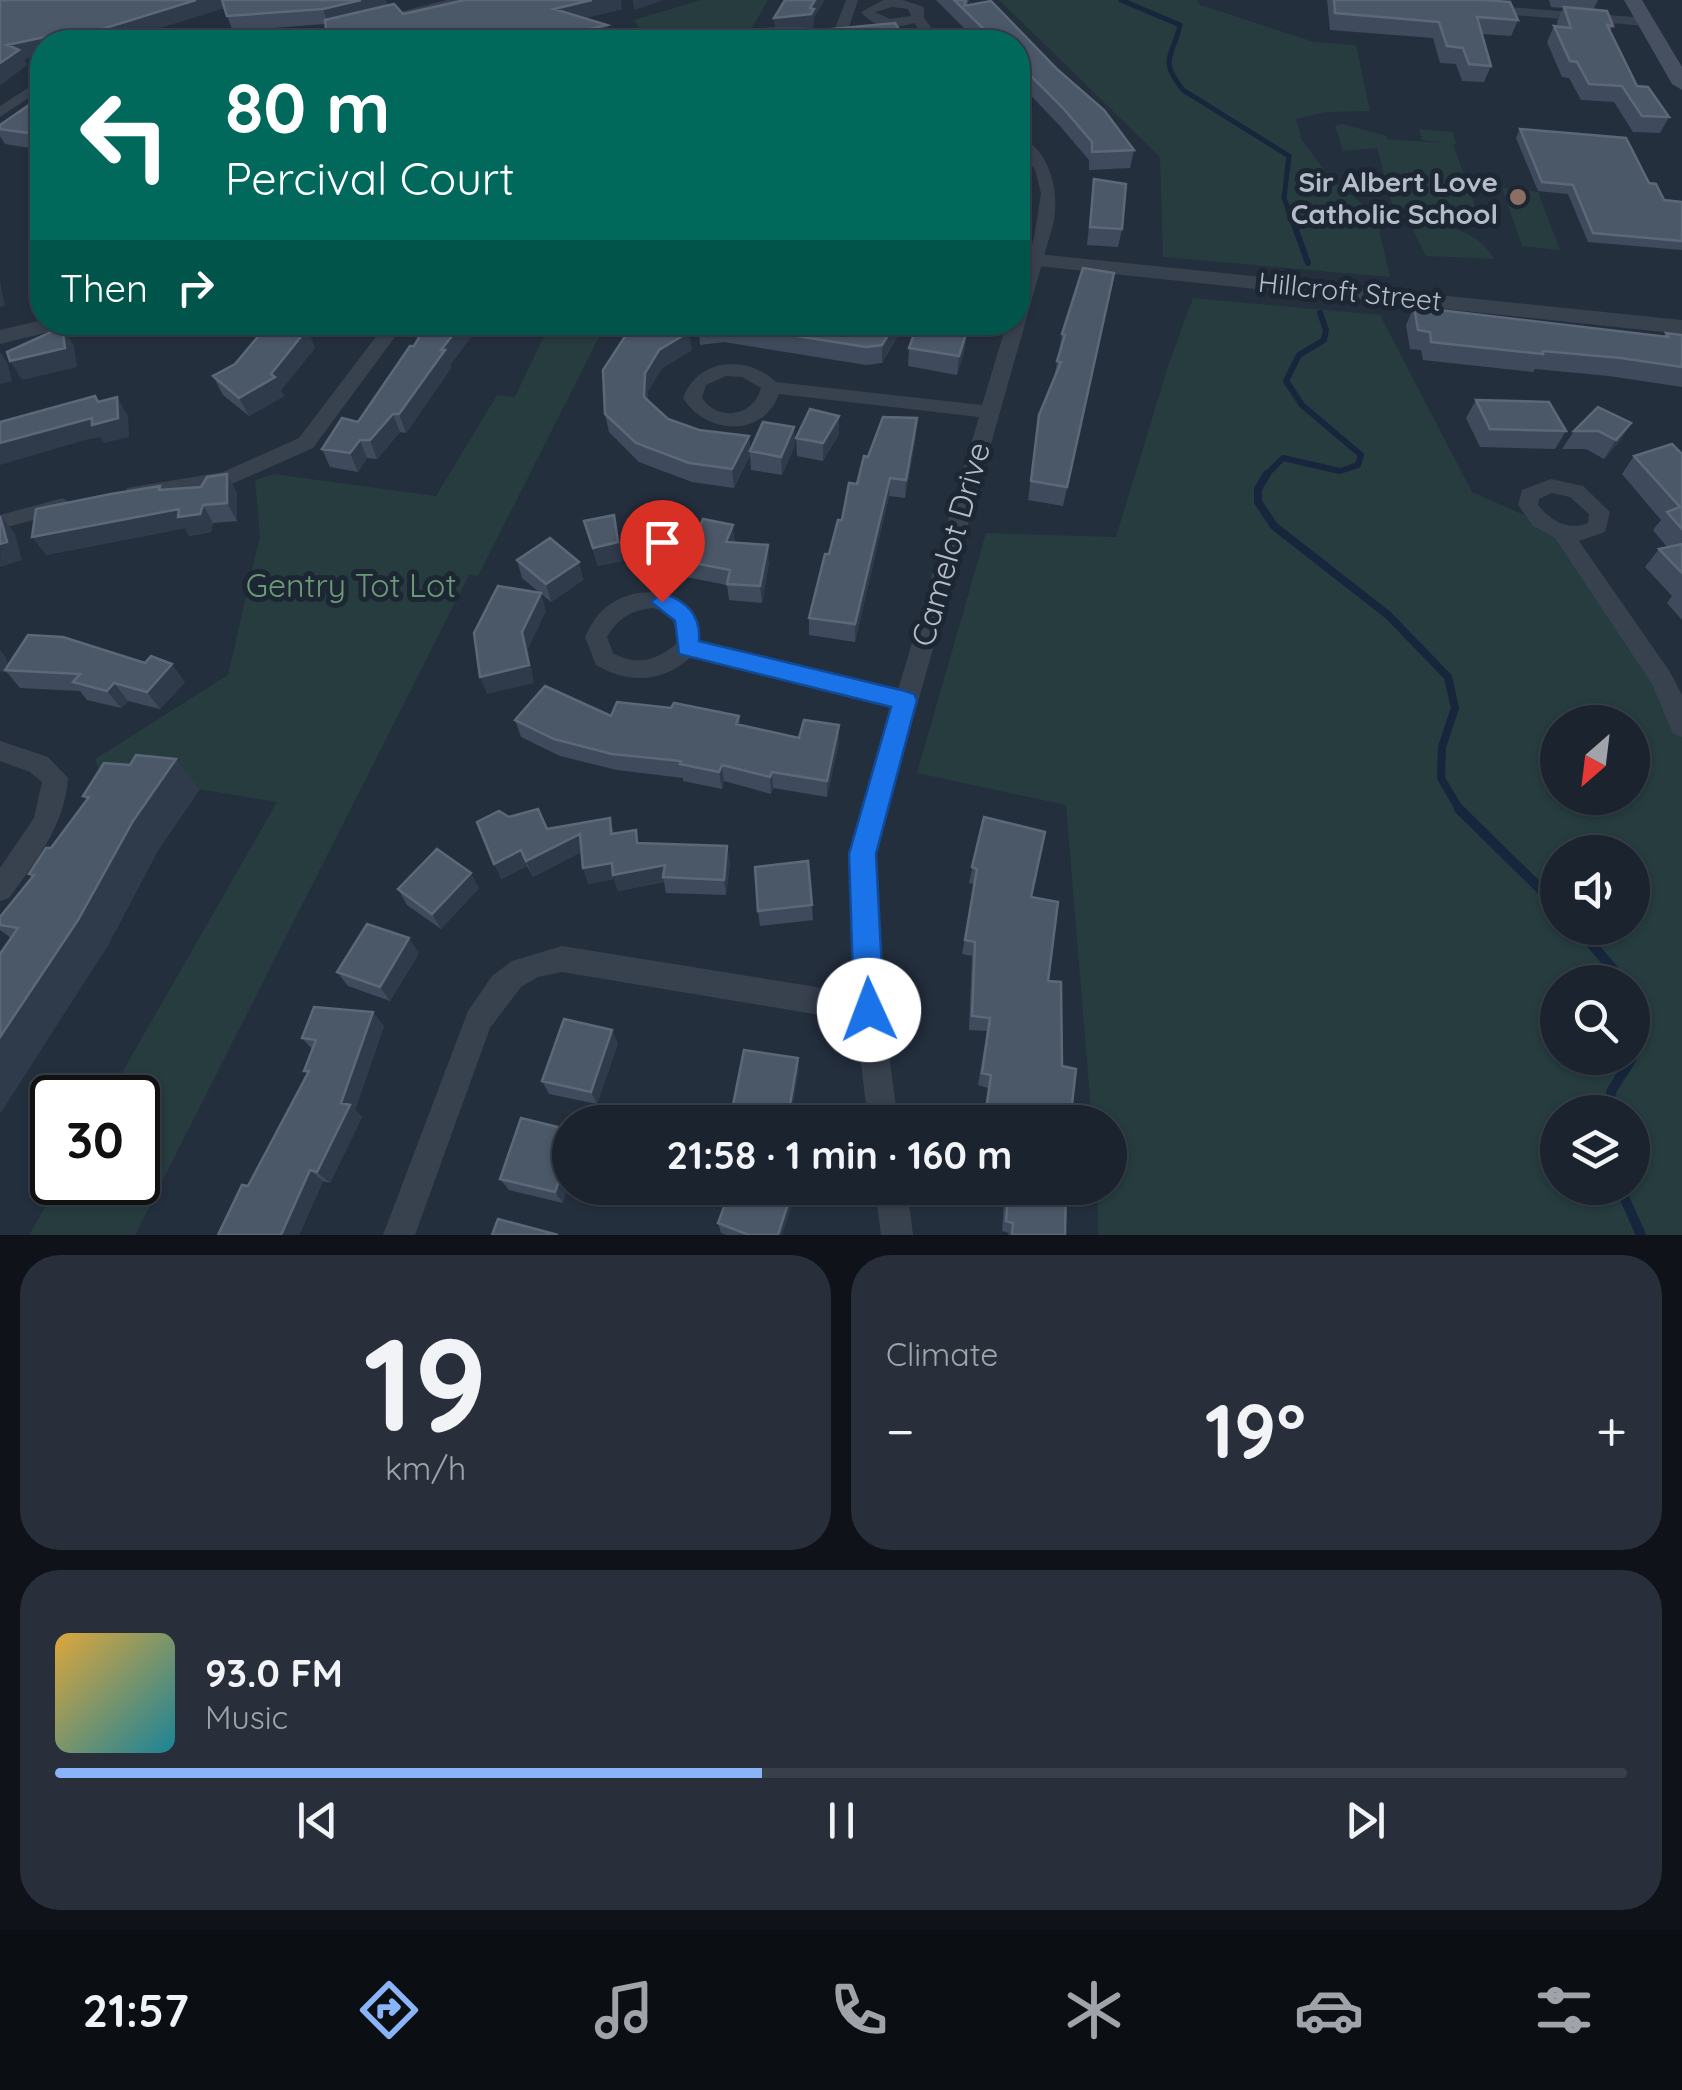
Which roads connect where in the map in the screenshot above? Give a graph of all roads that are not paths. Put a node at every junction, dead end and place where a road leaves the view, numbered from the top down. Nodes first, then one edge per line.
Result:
1 (464, 0) edge
2 (852, 0) edge
3 (1633, 0) edge
4 (873, 2) edge
5 (427, 4) edge
6 (1470, 8) edge
7 (917, 18) junction
8 (1646, 22) junction
9 (360, 23) edge
10 (890, 23) junction
11 (837, 30) edge
12 (879, 30) edge
13 (926, 30) edge
14 (1682, 84) edge
15 (30, 92) edge
16 (0, 114) edge
17 (1030, 153) edge
18 (1030, 247) edge
19 (1030, 259) edge
20 (1682, 328) edge
21 (30, 330) edge
22 (387, 335) edge
23 (1012, 335) edge
24 (0, 337) edge
25 (771, 387) dead end
26 (988, 412) junction
27 (0, 522) edge
28 (1563, 532) dead end
29 (687, 647) dead end
30 (905, 700) junction
31 (1682, 727) edge
32 (0, 751) edge
33 (0, 888) edge
34 (869, 1010) junction
35 (881, 1105) edge
36 (893, 1205) edge
37 (398, 1235) edge
38 (897, 1235) edge

1 - 5 street
2 - 11 street
3 - 8 main road
4 - 7 street
4 - 10 street
5 - 9 street
6 - 8 street
7 - 10 street
7 - 13 street
8 - 14 main road
10 - 12 street
15 - 16 street
17 - 18 street, Camelot Drive
19 - 20 street, Hillcroft Street
21 - 24 street
22 - 27 street
23 - 26 street, Camelot Drive
25 - 26 street
26 - 30 street, Camelot Drive
28 - 31 street
29 - 30 street
30 - 34 street, Camelot Drive
32 - 33 street
34 - 35 street, Camelot Drive
34 - 37 street
36 - 38 street

